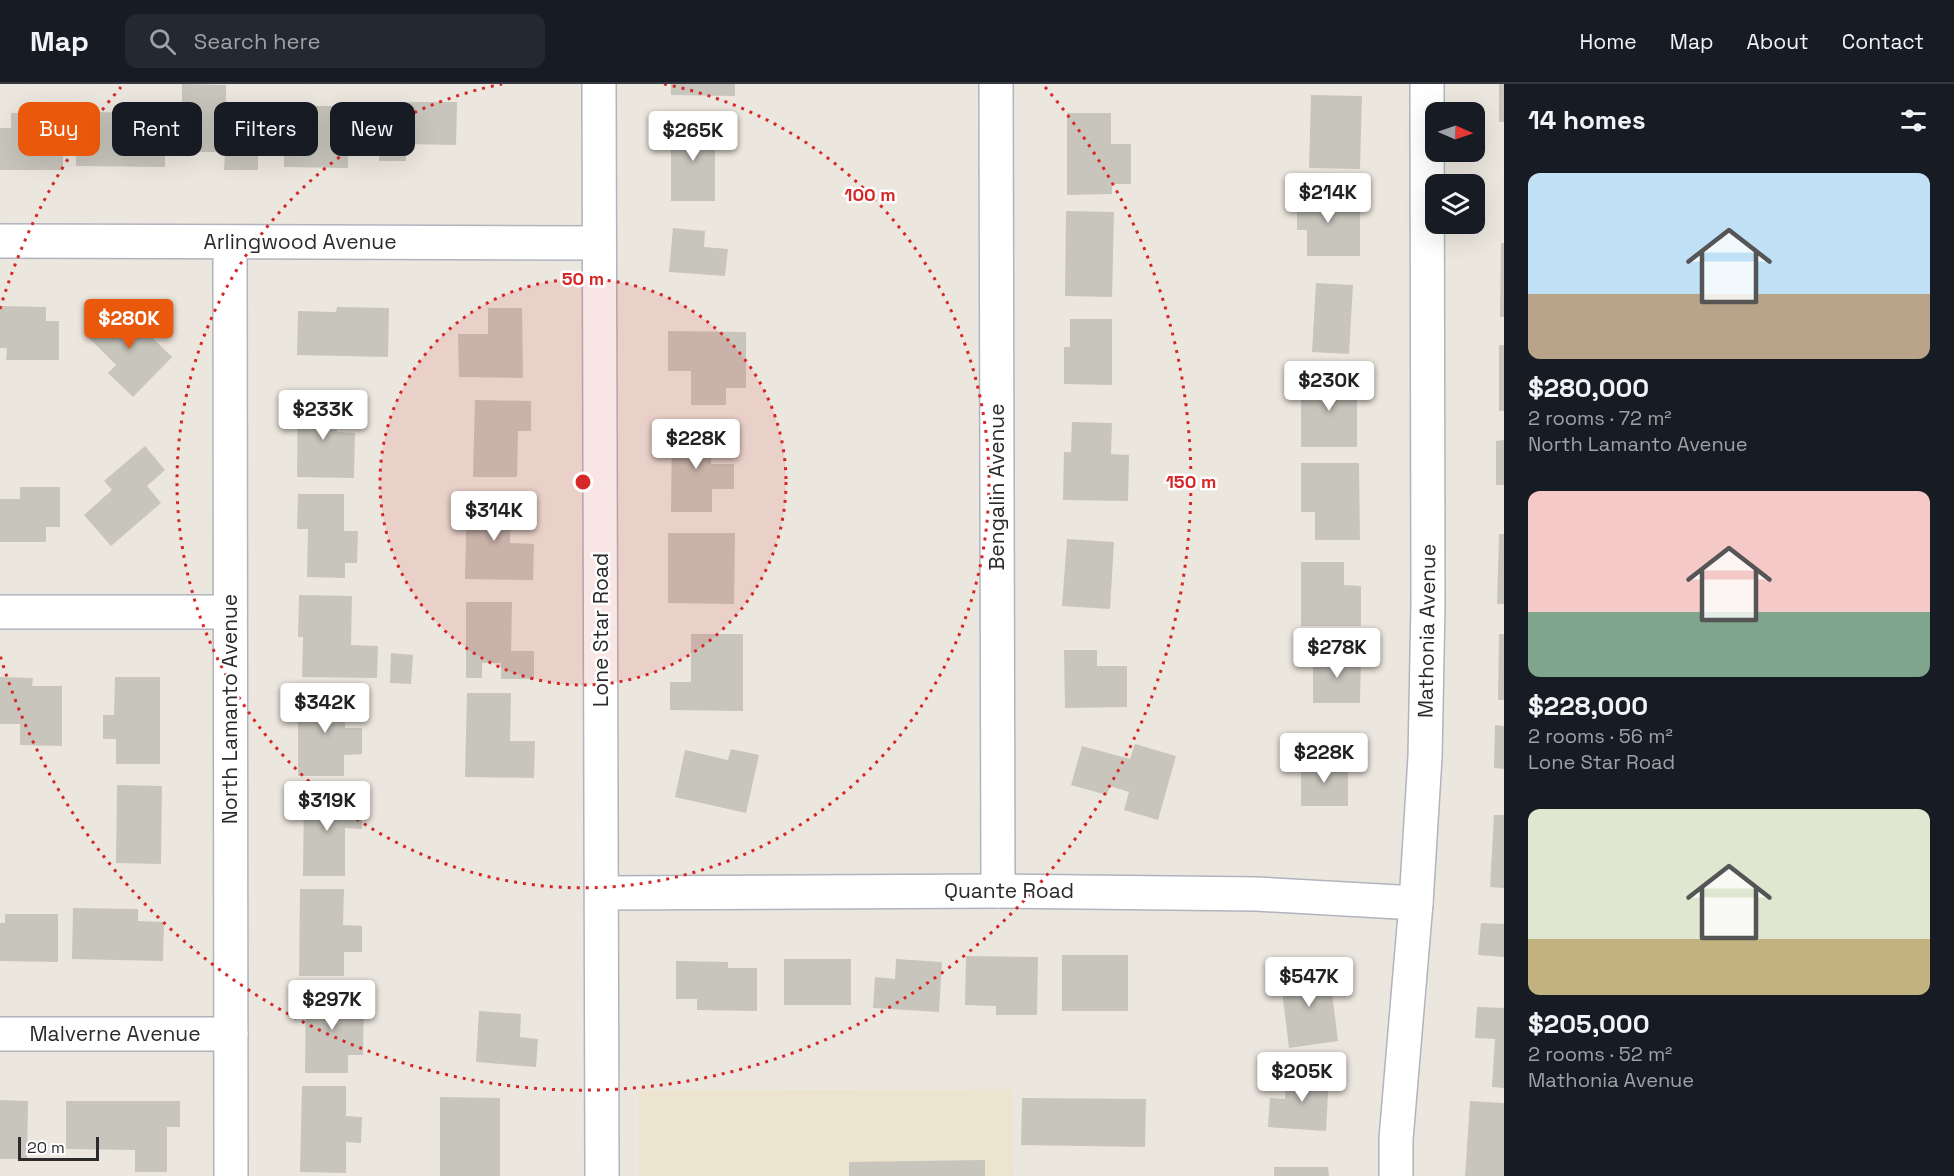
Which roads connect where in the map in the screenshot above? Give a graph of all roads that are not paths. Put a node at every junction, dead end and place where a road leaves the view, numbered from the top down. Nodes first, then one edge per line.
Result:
1 (599, 84) edge
2 (996, 84) edge
3 (1426, 84) edge
4 (0, 241) edge
5 (230, 242) junction
6 (599, 243) junction
7 (0, 612) edge
8 (230, 612) junction
9 (998, 891) junction
10 (602, 893) junction
11 (1416, 903) junction
12 (0, 1034) edge
13 (231, 1034) junction
14 (231, 1176) edge
15 (602, 1176) edge
16 (1396, 1176) edge

1 - 6 street, Lone Star Road
2 - 9 street, Bengalin Avenue
3 - 11 street, Mathonia Avenue
4 - 5 street, Arlingwood Avenue
5 - 6 street, Arlingwood Avenue
5 - 8 street, North Lamanto Avenue
6 - 10 street, Lone Star Road
7 - 8 street
8 - 13 street, North Lamanto Avenue
9 - 10 street, Quante Road
9 - 11 street, Quante Road
10 - 15 street, Lone Star Road
11 - 16 street, Mathonia Avenue
12 - 13 street, Malverne Avenue
13 - 14 street, North Lamanto Avenue

